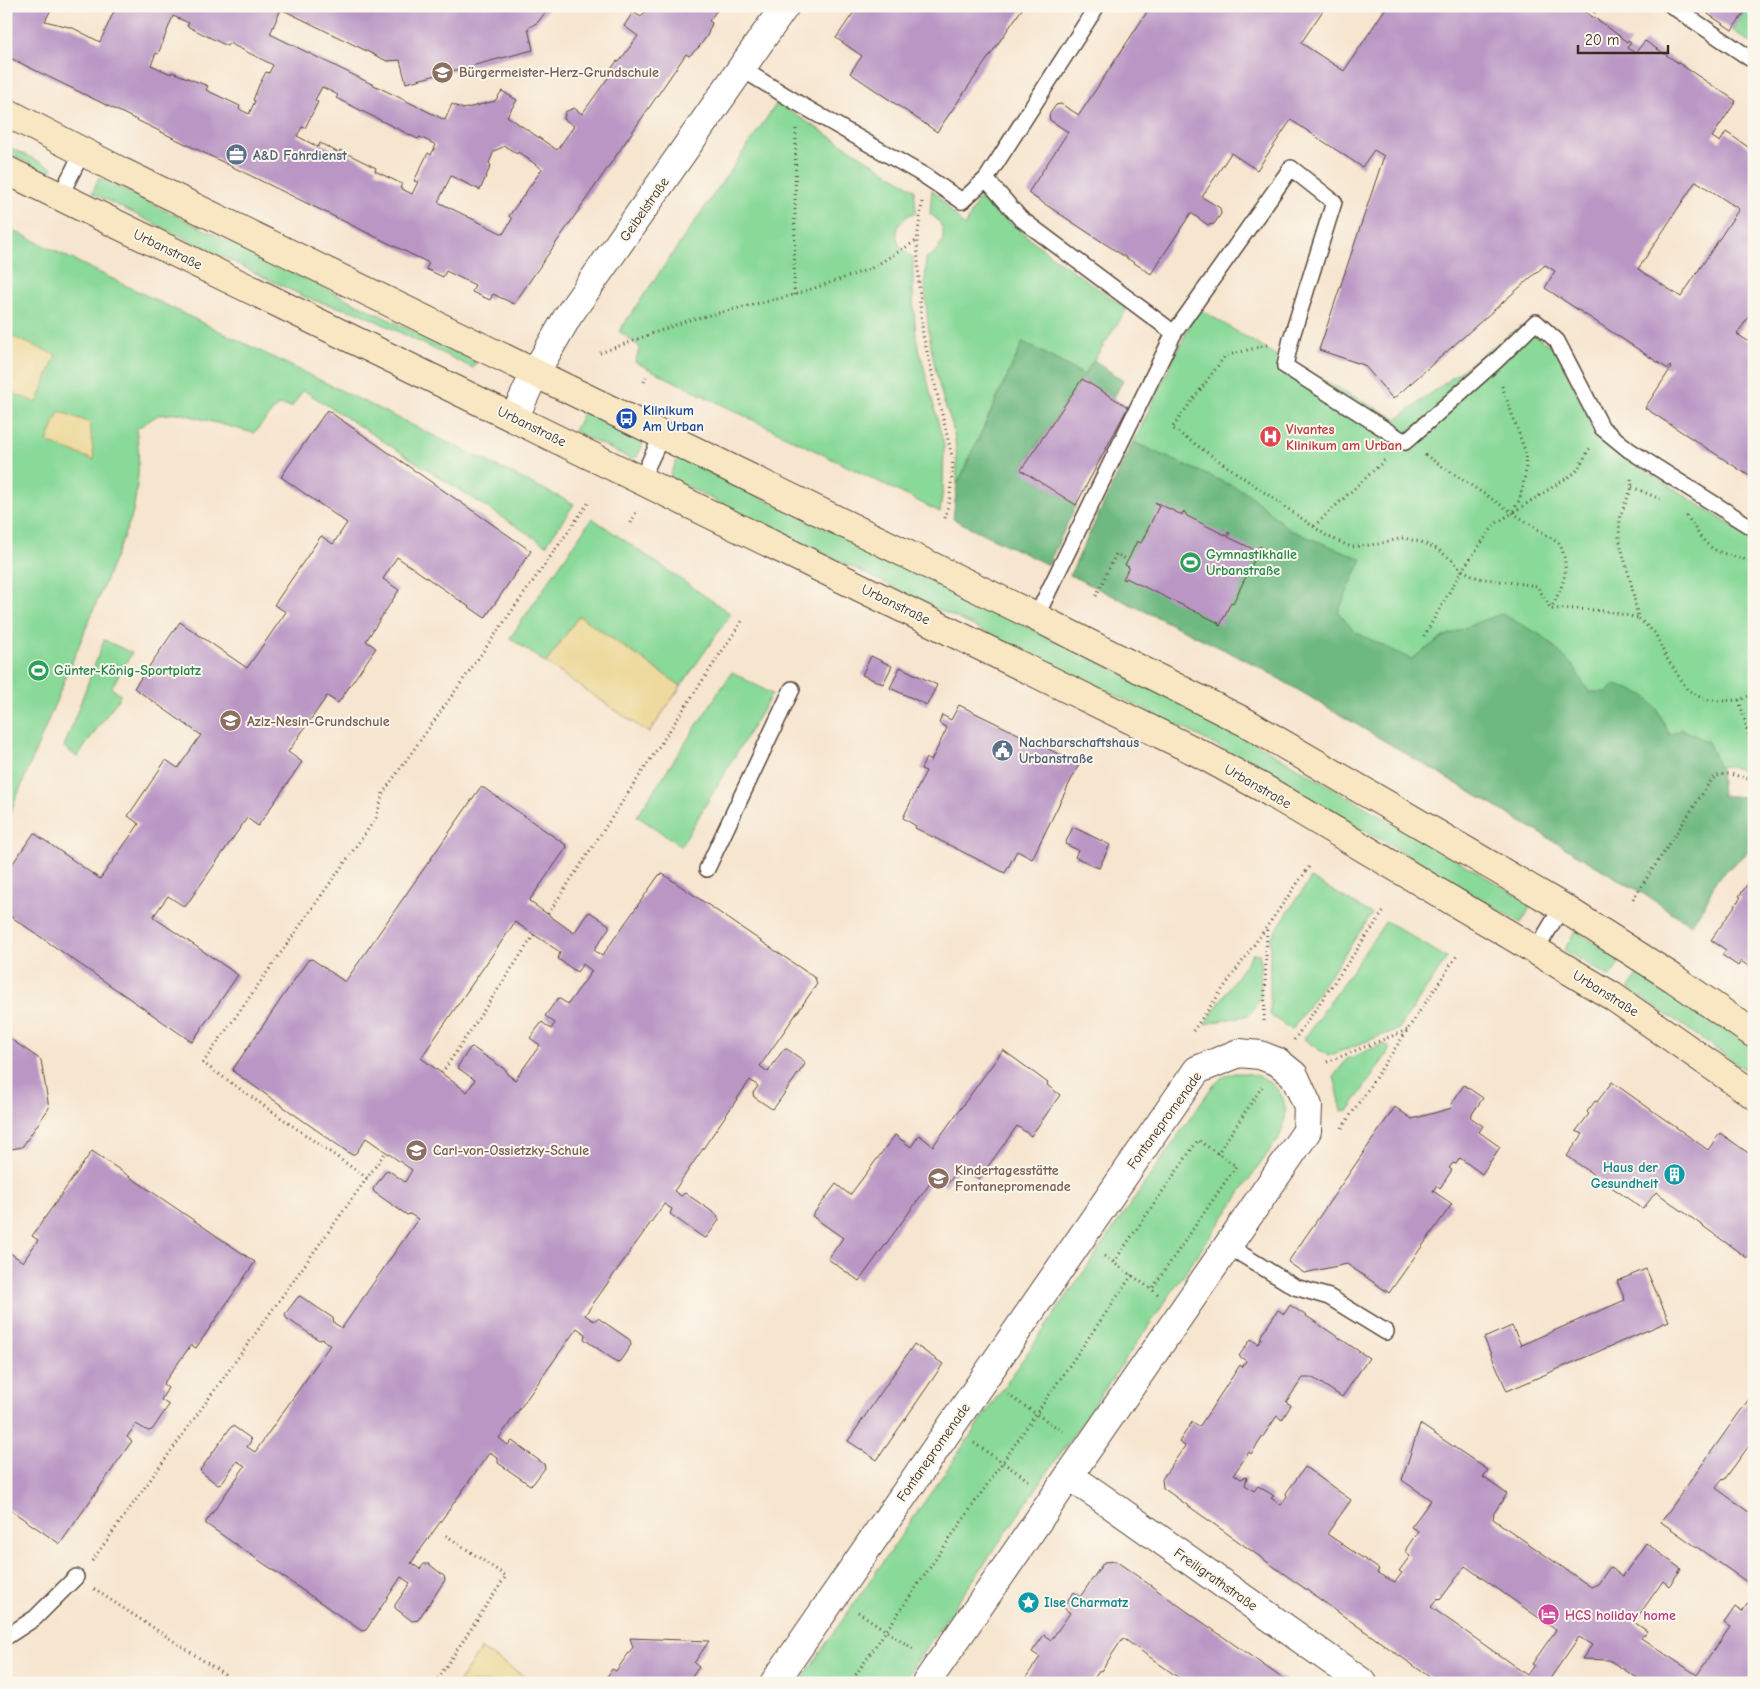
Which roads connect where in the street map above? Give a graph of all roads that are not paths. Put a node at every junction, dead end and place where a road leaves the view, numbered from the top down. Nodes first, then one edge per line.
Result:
1 (785, 6) edge
2 (1097, 6) edge
3 (1672, 6) edge
4 (1754, 61) edge
5 (742, 69) junction
6 (6, 112) edge
7 (83, 151) junction
8 (6, 170) edge
9 (986, 179) junction
10 (60, 196) junction
11 (1174, 333) junction
12 (535, 373) junction
13 (514, 418) junction
14 (662, 435) junction
15 (641, 480) junction
16 (1754, 529) edge
17 (1036, 618) junction
18 (792, 689) dead end
19 (707, 869) dead end
20 (1562, 906) junction
21 (1536, 950) junction
22 (1754, 1034) edge
23 (1754, 1095) edge
24 (1228, 1246) junction
25 (1386, 1332) dead end
26 (1069, 1476) junction
27 (76, 1577) road end
28 (6, 1637) edge
29 (774, 1683) edge
30 (926, 1683) edge
31 (1363, 1683) edge

1 - 5 street, Geibelstraße
2 - 9 lane
3 - 4 lane
5 - 9 lane
5 - 12 street, Geibelstraße
6 - 7 main road
7 - 10 lane
7 - 12 main road
8 - 10 main road, Urbanstraße
9 - 11 lane
10 - 13 main road, Urbanstraße
11 - 16 lane
11 - 17 lane
12 - 13 street, Geibelstraße
12 - 14 main road
13 - 15 main road, Urbanstraße
14 - 15 lane
14 - 17 main road
15 - 21 main road, Urbanstraße
17 - 20 main road
18 - 19 lane
20 - 21 lane
20 - 22 main road
21 - 23 main road, Urbanstraße
24 - 25 lane
24 - 26 street, Fontanepromenade
24 - 29 street, Fontanepromenade
26 - 30 street, Fontanepromenade
26 - 31 street, Freiligrathstraße
27 - 28 lane

